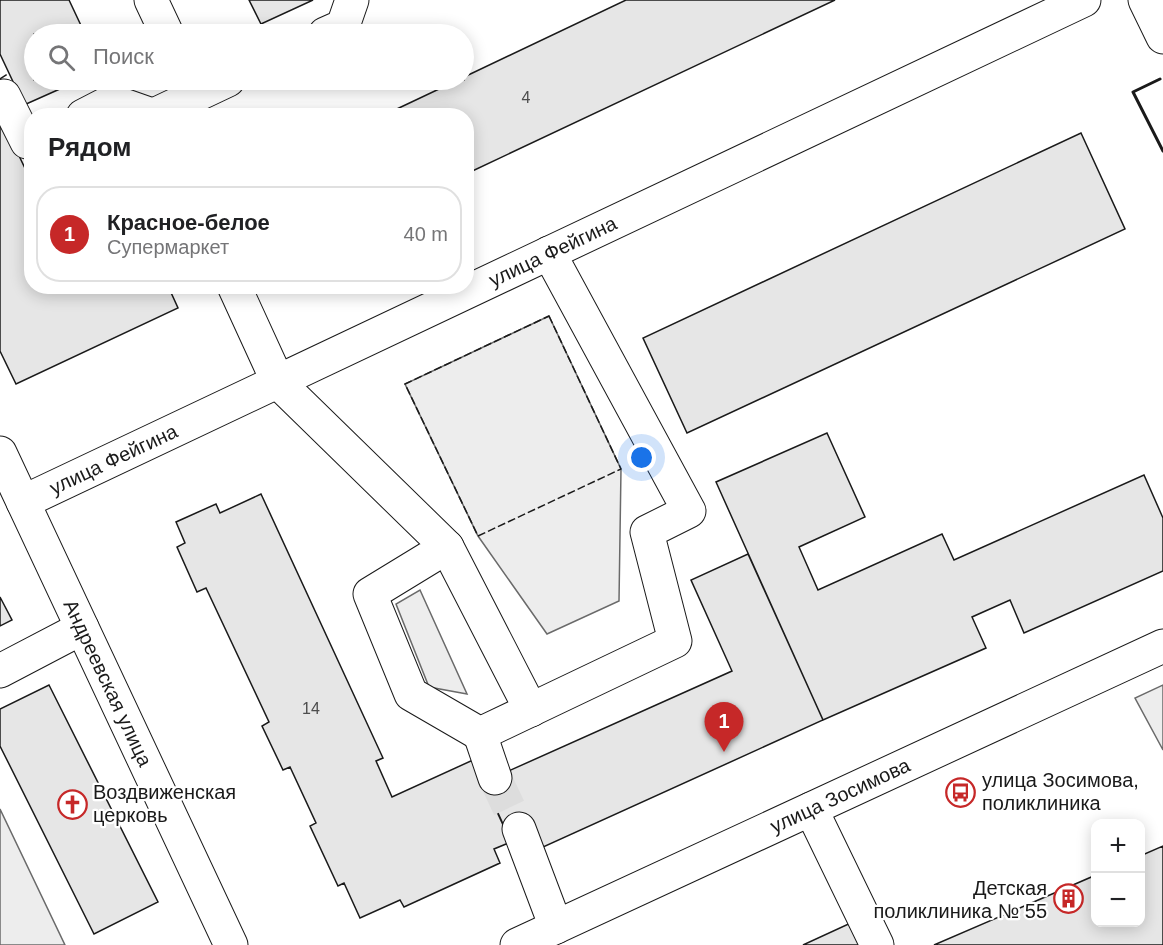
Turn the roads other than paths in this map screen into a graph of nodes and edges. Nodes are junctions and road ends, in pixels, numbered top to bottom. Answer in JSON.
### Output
{"nodes":[{"id":1,"x":151,"y":0,"type":"edge"},
{"id":2,"x":352,"y":0,"type":"edge"},
{"id":3,"x":1084,"y":0,"type":"edge"},
{"id":4,"x":1145,"y":0,"type":"edge"},
{"id":5,"x":162,"y":24,"type":"edge"},
{"id":6,"x":344,"y":24,"type":"edge"},
{"id":7,"x":1163,"y":37,"type":"edge"},
{"id":8,"x":188,"y":90,"type":"edge"},
{"id":9,"x":0,"y":98,"type":"edge"},
{"id":10,"x":98,"y":108,"type":"edge"},
{"id":11,"x":132,"y":108,"type":"edge"},
{"id":12,"x":162,"y":108,"type":"edge"},
{"id":13,"x":24,"y":136,"type":"edge"},
{"id":14,"x":549,"y":253,"type":"junction"},
{"id":15,"x":474,"y":289,"type":"edge"},
{"id":16,"x":238,"y":294,"type":"edge"},
{"id":17,"x":463,"y":294,"type":"edge"},
{"id":18,"x":278,"y":382,"type":"junction"},
{"id":19,"x":0,"y":453,"type":"edge"},
{"id":20,"x":23,"y":502,"type":"junction"},
{"id":21,"x":447,"y":547,"type":"junction"},
{"id":22,"x":82,"y":628,"type":"junction"},
{"id":23,"x":1163,"y":646,"type":"edge"},
{"id":24,"x":0,"y":671,"type":"edge"},
{"id":25,"x":531,"y":710,"type":"junction"},
{"id":26,"x":480,"y":734,"type":"junction"},
{"id":27,"x":495,"y":778,"type":"tunnel mouth"},
{"id":28,"x":811,"y":809,"type":"junction"},
{"id":29,"x":519,"y":829,"type":"tunnel mouth"},
{"id":30,"x":556,"y":927,"type":"junction"},
{"id":31,"x":231,"y":945,"type":"edge"},
{"id":32,"x":517,"y":945,"type":"edge"},
{"id":33,"x":877,"y":945,"type":"edge"}],
"edges":[{"from":1,"to":5,"type":"street"},
{"from":2,"to":6,"type":"street"},
{"from":3,"to":14,"type":"street","name":"улица Фейгина"},
{"from":4,"to":7,"type":"street"},
{"from":8,"to":12,"type":"street"},
{"from":9,"to":13,"type":"street"},
{"from":10,"to":11,"type":"street"},
{"from":14,"to":15,"type":"street","name":"улица Фейгина"},
{"from":14,"to":25,"type":"street"},
{"from":16,"to":18,"type":"street"},
{"from":17,"to":18,"type":"street","name":"улица Фейгина"},
{"from":18,"to":20,"type":"street","name":"улица Фейгина"},
{"from":18,"to":21,"type":"street"},
{"from":19,"to":20,"type":"street","name":"Андреевская улица"},
{"from":20,"to":22,"type":"street","name":"Андреевская улица"},
{"from":21,"to":25,"type":"street"},
{"from":21,"to":26,"type":"street"},
{"from":22,"to":24,"type":"street"},
{"from":22,"to":31,"type":"street","name":"Андреевская улица"},
{"from":23,"to":28,"type":"street","name":"улица Зосимова"},
{"from":25,"to":26,"type":"street"},
{"from":26,"to":27,"type":"street"},
{"from":28,"to":30,"type":"street","name":"улица Зосимова"},
{"from":28,"to":33,"type":"street"},
{"from":29,"to":30,"type":"street"},
{"from":30,"to":32,"type":"street","name":"улица Зосимова"}]}
